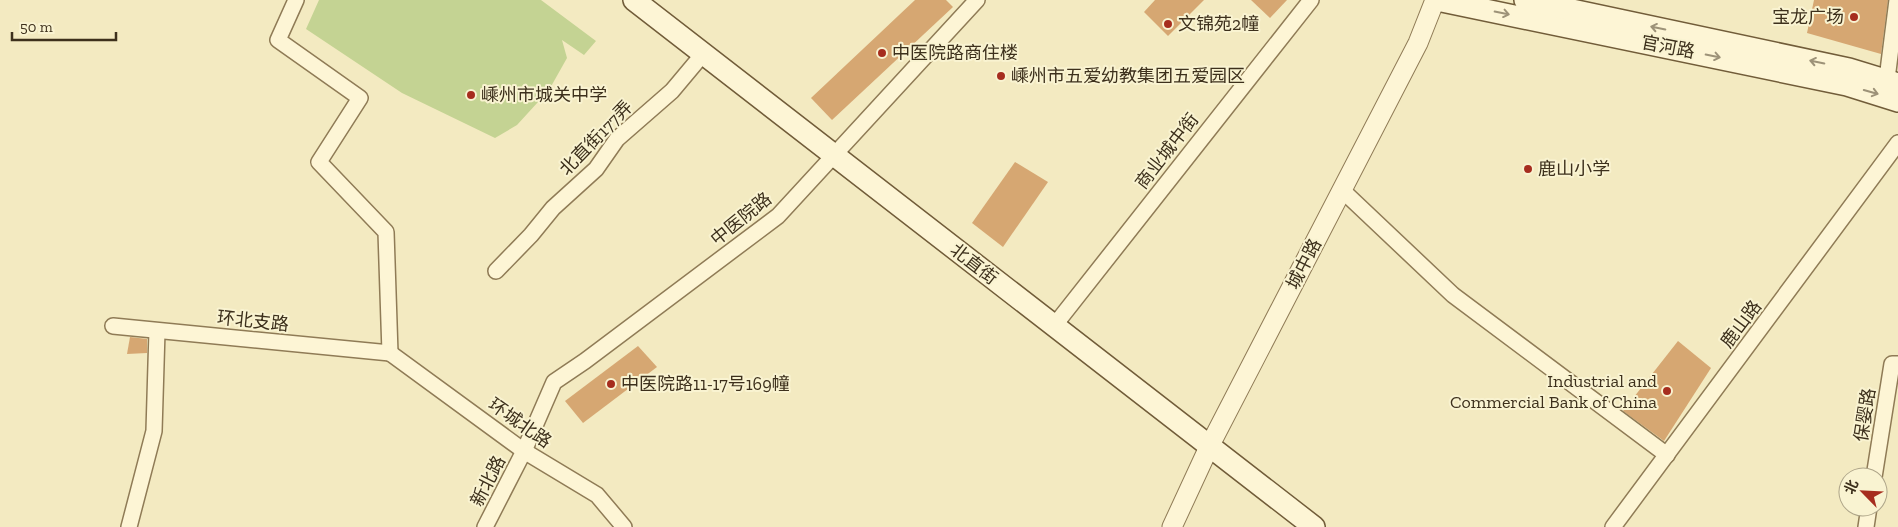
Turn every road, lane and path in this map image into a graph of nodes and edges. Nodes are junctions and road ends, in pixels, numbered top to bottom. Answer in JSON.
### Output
{"nodes":[{"id":1,"x":296,"y":0,"type":"edge"},
{"id":2,"x":977,"y":0,"type":"edge"},
{"id":3,"x":1311,"y":0,"type":"edge"},
{"id":4,"x":1436,"y":0,"type":"edge"},
{"id":5,"x":1525,"y":0,"type":"edge"},
{"id":6,"x":1897,"y":0,"type":"edge"},
{"id":7,"x":646,"y":3,"type":"edge"},
{"id":8,"x":703,"y":54,"type":"junction"},
{"id":9,"x":1892,"y":82,"type":"edge"},
{"id":10,"x":1898,"y":101,"type":"edge"},
{"id":11,"x":1898,"y":143,"type":"edge"},
{"id":12,"x":834,"y":156,"type":"junction"},
{"id":13,"x":1342,"y":190,"type":"junction"},
{"id":14,"x":496,"y":271,"type":"dead end"},
{"id":15,"x":113,"y":326,"type":"dead end"},
{"id":16,"x":1054,"y":326,"type":"junction"},
{"id":17,"x":157,"y":331,"type":"junction"},
{"id":18,"x":390,"y":353,"type":"junction"},
{"id":19,"x":1898,"y":364,"type":"edge"},
{"id":20,"x":1209,"y":446,"type":"junction"},
{"id":21,"x":524,"y":451,"type":"junction"},
{"id":22,"x":1667,"y":455,"type":"junction"},
{"id":23,"x":1876,"y":467,"type":"edge"},
{"id":24,"x":129,"y":527,"type":"edge"},
{"id":25,"x":485,"y":527,"type":"edge"},
{"id":26,"x":624,"y":527,"type":"edge"},
{"id":27,"x":1172,"y":527,"type":"edge"},
{"id":28,"x":1314,"y":527,"type":"edge"},
{"id":29,"x":1613,"y":527,"type":"edge"}],
"edges":[{"from":1,"to":18,"type":"street"},
{"from":2,"to":12,"type":"street","name":"中医院路"},
{"from":3,"to":16,"type":"street","name":"商业城中街"},
{"from":4,"to":10,"type":"main road","name":"官河路","one_way":true},
{"from":4,"to":13,"type":"street","name":"城中路"},
{"from":9,"to":5,"type":"main road","name":"官河路","one_way":true},
{"from":6,"to":9,"type":"street"},
{"from":7,"to":8,"type":"main road","name":"北直街"},
{"from":8,"to":12,"type":"main road","name":"北直街"},
{"from":8,"to":14,"type":"street","name":"北直街177弄"},
{"from":11,"to":22,"type":"street","name":"鹿山路"},
{"from":12,"to":16,"type":"main road","name":"北直街"},
{"from":12,"to":21,"type":"street","name":"中医院路"},
{"from":13,"to":20,"type":"street","name":"城中路"},
{"from":13,"to":22,"type":"street"},
{"from":15,"to":17,"type":"street","name":"环北支路"},
{"from":16,"to":20,"type":"main road","name":"北直街"},
{"from":17,"to":18,"type":"street","name":"环北支路"},
{"from":17,"to":24,"type":"street"},
{"from":18,"to":21,"type":"street","name":"环城北路"},
{"from":19,"to":23,"type":"street","name":"保婴路"},
{"from":20,"to":27,"type":"street","name":"城中路"},
{"from":20,"to":28,"type":"main road","name":"北直街"},
{"from":21,"to":25,"type":"street","name":"新北路"},
{"from":21,"to":26,"type":"street","name":"环城北路"},
{"from":22,"to":29,"type":"street","name":"鹿山路"}]}
